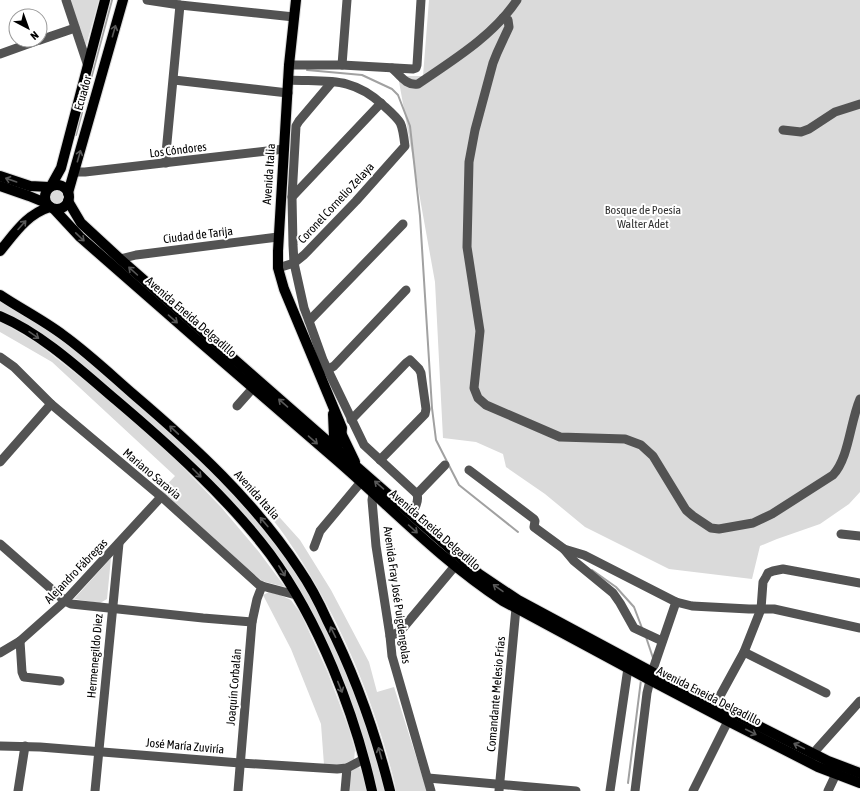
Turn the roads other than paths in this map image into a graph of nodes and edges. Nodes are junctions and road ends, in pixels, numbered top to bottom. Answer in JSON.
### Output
{"nodes":[{"id":1,"x":66,"y":0,"type":"edge"},
{"id":2,"x":105,"y":0,"type":"edge"},
{"id":3,"x":123,"y":0,"type":"edge"},
{"id":4,"x":147,"y":0,"type":"edge"},
{"id":5,"x":296,"y":0,"type":"edge"},
{"id":6,"x":347,"y":0,"type":"edge"},
{"id":7,"x":421,"y":0,"type":"edge"},
{"id":8,"x":518,"y":0,"type":"edge"},
{"id":9,"x":180,"y":5,"type":"junction"},
{"id":10,"x":294,"y":17,"type":"junction"},
{"id":11,"x":503,"y":18,"type":"junction"},
{"id":12,"x":75,"y":28,"type":"junction"},
{"id":13,"x":48,"y":37,"type":"edge"},
{"id":14,"x":0,"y":44,"type":"edge"},
{"id":15,"x":17,"y":48,"type":"edge"},
{"id":16,"x":2,"y":53,"type":"edge"},
{"id":17,"x":289,"y":65,"type":"junction"},
{"id":18,"x":342,"y":65,"type":"junction"},
{"id":19,"x":88,"y":66,"type":"junction"},
{"id":20,"x":392,"y":68,"type":"junction"},
{"id":21,"x":174,"y":80,"type":"junction"},
{"id":22,"x":288,"y":80,"type":"junction"},
{"id":23,"x":332,"y":82,"type":"junction"},
{"id":24,"x":288,"y":94,"type":"junction"},
{"id":25,"x":381,"y":103,"type":"junction"},
{"id":26,"x":860,"y":104,"type":"edge"},
{"id":27,"x":783,"y":130,"type":"dead end"},
{"id":28,"x":284,"y":149,"type":"junction"},
{"id":29,"x":166,"y":163,"type":"junction"},
{"id":30,"x":74,"y":172,"type":"junction"},
{"id":31,"x":0,"y":176,"type":"edge"},
{"id":32,"x":0,"y":186,"type":"edge"},
{"id":33,"x":50,"y":186,"type":"junction"},
{"id":34,"x":68,"y":197,"type":"junction"},
{"id":35,"x":292,"y":198,"type":"junction"},
{"id":36,"x":50,"y":206,"type":"junction"},
{"id":37,"x":403,"y":224,"type":"dead end"},
{"id":38,"x":278,"y":237,"type":"junction"},
{"id":39,"x":0,"y":251,"type":"edge"},
{"id":40,"x":120,"y":259,"type":"junction"},
{"id":41,"x":294,"y":263,"type":"junction"},
{"id":42,"x":278,"y":268,"type":"junction"},
{"id":43,"x":406,"y":290,"type":"dead end"},
{"id":44,"x":0,"y":295,"type":"edge"},
{"id":45,"x":0,"y":316,"type":"edge"},
{"id":46,"x":309,"y":322,"type":"junction"},
{"id":47,"x":0,"y":357,"type":"edge"},
{"id":48,"x":327,"y":370,"type":"junction"},
{"id":49,"x":253,"y":388,"type":"junction"},
{"id":50,"x":860,"y":399,"type":"edge"},
{"id":51,"x":51,"y":404,"type":"junction"},
{"id":52,"x":237,"y":406,"type":"dead end"},
{"id":53,"x":333,"y":415,"type":"junction"},
{"id":54,"x":351,"y":420,"type":"junction"},
{"id":55,"x":313,"y":428,"type":"junction"},
{"id":56,"x":342,"y":435,"type":"junction"},
{"id":57,"x":332,"y":451,"type":"junction"},
{"id":58,"x":380,"y":460,"type":"junction"},
{"id":59,"x":0,"y":462,"type":"edge"},
{"id":60,"x":444,"y":465,"type":"dead end"},
{"id":61,"x":358,"y":467,"type":"junction"},
{"id":62,"x":469,"y":470,"type":"dead end"},
{"id":63,"x":364,"y":478,"type":"junction"},
{"id":64,"x":373,"y":494,"type":"junction"},
{"id":65,"x":417,"y":494,"type":"junction"},
{"id":66,"x":161,"y":497,"type":"junction"},
{"id":67,"x":411,"y":514,"type":"junction"},
{"id":68,"x":841,"y":534,"type":"dead end"},
{"id":69,"x":860,"y":536,"type":"edge"},
{"id":70,"x":119,"y":543,"type":"junction"},
{"id":71,"x":0,"y":544,"type":"edge"},
{"id":72,"x":314,"y":547,"type":"dead end"},
{"id":73,"x":564,"y":549,"type":"junction"},
{"id":74,"x":455,"y":566,"type":"junction"},
{"id":75,"x":860,"y":583,"type":"edge"},
{"id":76,"x":262,"y":586,"type":"junction"},
{"id":77,"x":296,"y":594,"type":"junction"},
{"id":78,"x":65,"y":601,"type":"junction"},
{"id":79,"x":676,"y":602,"type":"junction"},
{"id":80,"x":517,"y":604,"type":"junction"},
{"id":81,"x":112,"y":609,"type":"junction"},
{"id":82,"x":760,"y":609,"type":"junction"},
{"id":83,"x":252,"y":622,"type":"junction"},
{"id":84,"x":860,"y":628,"type":"edge"},
{"id":85,"x":390,"y":636,"type":"junction"},
{"id":86,"x":20,"y":641,"type":"junction"},
{"id":87,"x":662,"y":641,"type":"junction"},
{"id":88,"x":2,"y":649,"type":"edge"},
{"id":89,"x":744,"y":652,"type":"junction"},
{"id":90,"x":630,"y":665,"type":"junction"},
{"id":91,"x":651,"y":676,"type":"junction"},
{"id":92,"x":60,"y":681,"type":"dead end"},
{"id":93,"x":826,"y":693,"type":"dead end"},
{"id":94,"x":860,"y":701,"type":"edge"},
{"id":95,"x":715,"y":705,"type":"junction"},
{"id":96,"x":730,"y":717,"type":"junction"},
{"id":97,"x":0,"y":746,"type":"edge"},
{"id":98,"x":25,"y":746,"type":"junction"},
{"id":99,"x":99,"y":751,"type":"junction"},
{"id":100,"x":811,"y":758,"type":"junction"},
{"id":101,"x":364,"y":759,"type":"junction"},
{"id":102,"x":240,"y":763,"type":"junction"},
{"id":103,"x":347,"y":768,"type":"junction"},
{"id":104,"x":860,"y":773,"type":"edge"},
{"id":105,"x":836,"y":774,"type":"junction"},
{"id":106,"x":428,"y":778,"type":"junction"},
{"id":107,"x":860,"y":783,"type":"edge"},
{"id":108,"x":500,"y":788,"type":"edge"},
{"id":109,"x":18,"y":791,"type":"edge"},
{"id":110,"x":95,"y":791,"type":"edge"},
{"id":111,"x":238,"y":791,"type":"edge"},
{"id":112,"x":345,"y":791,"type":"edge"},
{"id":113,"x":372,"y":791,"type":"edge"},
{"id":114,"x":390,"y":791,"type":"edge"},
{"id":115,"x":431,"y":791,"type":"edge"},
{"id":116,"x":576,"y":791,"type":"edge"},
{"id":117,"x":610,"y":791,"type":"edge"},
{"id":118,"x":635,"y":791,"type":"edge"},
{"id":119,"x":693,"y":791,"type":"edge"},
{"id":120,"x":828,"y":791,"type":"edge"}],
"edges":[{"from":1,"to":12,"type":"street"},
{"from":2,"to":19,"type":"main road","name":"Ecuador"},
{"from":30,"to":3,"type":"main road","name":"Ecuador","one_way":true},
{"from":4,"to":9,"type":"street"},
{"from":5,"to":10,"type":"main road","name":"Avenida Italia"},
{"from":6,"to":18,"type":"street"},
{"from":7,"to":20,"type":"street"},
{"from":8,"to":11,"type":"street"},
{"from":9,"to":10,"type":"street"},
{"from":9,"to":21,"type":"street"},
{"from":10,"to":17,"type":"main road","name":"Avenida Italia"},
{"from":11,"to":20,"type":"street"},
{"from":11,"to":50,"type":"street"},
{"from":12,"to":13,"type":"street"},
{"from":12,"to":19,"type":"street"},
{"from":14,"to":16,"type":"street"},
{"from":15,"to":16,"type":"street"},
{"from":17,"to":18,"type":"street"},
{"from":17,"to":22,"type":"main road","name":"Avenida Italia"},
{"from":18,"to":20,"type":"street"},
{"from":19,"to":33,"type":"main road","name":"Ecuador"},
{"from":21,"to":24,"type":"street"},
{"from":21,"to":29,"type":"street"},
{"from":22,"to":23,"type":"street"},
{"from":22,"to":24,"type":"main road","name":"Avenida Italia"},
{"from":23,"to":25,"type":"street"},
{"from":23,"to":35,"type":"street"},
{"from":24,"to":28,"type":"main road","name":"Avenida Italia"},
{"from":25,"to":35,"type":"street"},
{"from":25,"to":41,"type":"street","name":"Coronel Cornelio Zelaya"},
{"from":26,"to":27,"type":"street"},
{"from":28,"to":29,"type":"street","name":"Los Cóndores"},
{"from":28,"to":38,"type":"main road","name":"Avenida Italia"},
{"from":29,"to":30,"type":"street","name":"Los Cóndores"},
{"from":30,"to":34,"type":"main road","name":"Ecuador"},
{"from":33,"to":31,"type":"main road","one_way":true},
{"from":32,"to":36,"type":"main road","name":"Avenida Eneida Delgadillo"},
{"from":33,"to":34,"type":"main road"},
{"from":33,"to":36,"type":"main road"},
{"from":34,"to":36,"type":"main road"},
{"from":34,"to":40,"type":"main road","name":"Avenida Eneida Delgadillo"},
{"from":35,"to":41,"type":"street"},
{"from":39,"to":36,"type":"main road","one_way":true},
{"from":36,"to":49,"type":"main road","name":"Avenida Eneida Delgadillo","one_way":true},
{"from":37,"to":46,"type":"street"},
{"from":38,"to":40,"type":"street","name":"Ciudad de Tarija"},
{"from":38,"to":42,"type":"main road","name":"Avenida Italia"},
{"from":55,"to":40,"type":"main road","name":"Avenida Eneida Delgadillo","one_way":true},
{"from":41,"to":42,"type":"street","name":"Coronel Cornelio Zelaya"},
{"from":41,"to":46,"type":"street"},
{"from":42,"to":53,"type":"main road","name":"Avenida Italia"},
{"from":43,"to":48,"type":"street"},
{"from":114,"to":44,"type":"main road","name":"Avenida Italia","one_way":true},
{"from":45,"to":77,"type":"main road","one_way":true},
{"from":46,"to":48,"type":"street"},
{"from":47,"to":51,"type":"street","name":"Mariano Saravia"},
{"from":48,"to":54,"type":"street"},
{"from":49,"to":52,"type":"street"},
{"from":49,"to":57,"type":"main road","name":"Avenida Eneida Delgadillo","one_way":true},
{"from":51,"to":59,"type":"street"},
{"from":51,"to":66,"type":"street","name":"Mariano Saravia"},
{"from":53,"to":55,"type":"main road"},
{"from":53,"to":56,"type":"main road","name":"Avenida Italia"},
{"from":53,"to":57,"type":"main road","name":"Avenida Italia"},
{"from":54,"to":58,"type":"street"},
{"from":54,"to":58,"type":"street"},
{"from":55,"to":57,"type":"main road","name":"Avenida Eneida Delgadillo"},
{"from":56,"to":57,"type":"main road"},
{"from":56,"to":61,"type":"main road","name":"Avenida Italia"},
{"from":57,"to":61,"type":"main road","name":"Avenida Eneida Delgadillo"},
{"from":57,"to":63,"type":"main road","name":"Avenida Eneida Delgadillo"},
{"from":58,"to":65,"type":"street"},
{"from":60,"to":65,"type":"street"},
{"from":61,"to":63,"type":"main road","name":"Avenida Eneida Delgadillo"},
{"from":62,"to":73,"type":"street"},
{"from":63,"to":64,"type":"main road","name":"Avenida Eneida Delgadillo"},
{"from":67,"to":63,"type":"main road","name":"Avenida Eneida Delgadillo","one_way":true},
{"from":63,"to":72,"type":"street"},
{"from":64,"to":74,"type":"main road","name":"Avenida Eneida Delgadillo","one_way":true},
{"from":64,"to":85,"type":"street","name":"Avenida Fray José Puigdengolas"},
{"from":65,"to":67,"type":"street"},
{"from":66,"to":70,"type":"street","name":"Alejandro Fábregas"},
{"from":66,"to":76,"type":"street","name":"Mariano Saravia"},
{"from":80,"to":67,"type":"main road","name":"Avenida Eneida Delgadillo","one_way":true},
{"from":68,"to":69,"type":"street"},
{"from":70,"to":78,"type":"street","name":"Alejandro Fábregas"},
{"from":70,"to":81,"type":"street"},
{"from":71,"to":78,"type":"street","name":"Hermenegildo Diez"},
{"from":73,"to":79,"type":"street"},
{"from":73,"to":87,"type":"street"},
{"from":74,"to":80,"type":"main road","name":"Avenida Eneida Delgadillo"},
{"from":74,"to":85,"type":"street"},
{"from":75,"to":82,"type":"street"},
{"from":76,"to":77,"type":"street","name":"Mariano Saravia"},
{"from":76,"to":83,"type":"street","name":"Joaquín Corbalán"},
{"from":77,"to":101,"type":"main road","one_way":true},
{"from":78,"to":81,"type":"street","name":"Hermenegildo Diez"},
{"from":78,"to":86,"type":"street","name":"Alejandro Fábregas"},
{"from":79,"to":82,"type":"street"},
{"from":79,"to":87,"type":"street"},
{"from":80,"to":90,"type":"main road","name":"Avenida Eneida Delgadillo"},
{"from":80,"to":108,"type":"street","name":"Comandante Melesio Frías"},
{"from":81,"to":83,"type":"street"},
{"from":81,"to":99,"type":"street","name":"Hermenegildo Diez"},
{"from":82,"to":84,"type":"street"},
{"from":82,"to":89,"type":"street"},
{"from":83,"to":102,"type":"street","name":"Joaquín Corbalán"},
{"from":85,"to":106,"type":"street","name":"Avenida Fray José Puigdengolas"},
{"from":86,"to":88,"type":"street","name":"Alejandro Fábregas"},
{"from":86,"to":92,"type":"street"},
{"from":87,"to":91,"type":"street"},
{"from":89,"to":93,"type":"street"},
{"from":89,"to":95,"type":"street"},
{"from":90,"to":91,"type":"main road","name":"Avenida Eneida Delgadillo"},
{"from":90,"to":117,"type":"street"},
{"from":91,"to":95,"type":"main road","name":"Avenida Eneida Delgadillo"},
{"from":91,"to":96,"type":"main road","name":"Avenida Eneida Delgadillo"},
{"from":91,"to":118,"type":"street"},
{"from":94,"to":100,"type":"street"},
{"from":95,"to":96,"type":"main road","name":"Avenida Eneida Delgadillo"},
{"from":96,"to":100,"type":"main road","name":"Avenida Eneida Delgadillo"},
{"from":96,"to":119,"type":"street"},
{"from":97,"to":98,"type":"street","name":"José María Zuviría"},
{"from":98,"to":99,"type":"street","name":"José María Zuviría"},
{"from":98,"to":109,"type":"street"},
{"from":99,"to":102,"type":"street","name":"José María Zuviría"},
{"from":99,"to":110,"type":"street","name":"Hermenegildo Diez"},
{"from":100,"to":104,"type":"main road","name":"Avenida Eneida Delgadillo"},
{"from":100,"to":105,"type":"main road","name":"Avenida Eneida Delgadillo"},
{"from":101,"to":103,"type":"street","name":"José María Zuviría"},
{"from":101,"to":113,"type":"main road"},
{"from":102,"to":103,"type":"street","name":"José María Zuviría"},
{"from":102,"to":111,"type":"street","name":"Joaquín Corbalán"},
{"from":103,"to":112,"type":"street"},
{"from":105,"to":107,"type":"main road","name":"Avenida Eneida Delgadillo"},
{"from":105,"to":120,"type":"street"},
{"from":106,"to":108,"type":"street"},
{"from":106,"to":115,"type":"street","name":"Avenida Fray José Puigdengolas"},
{"from":108,"to":116,"type":"street"}]}
